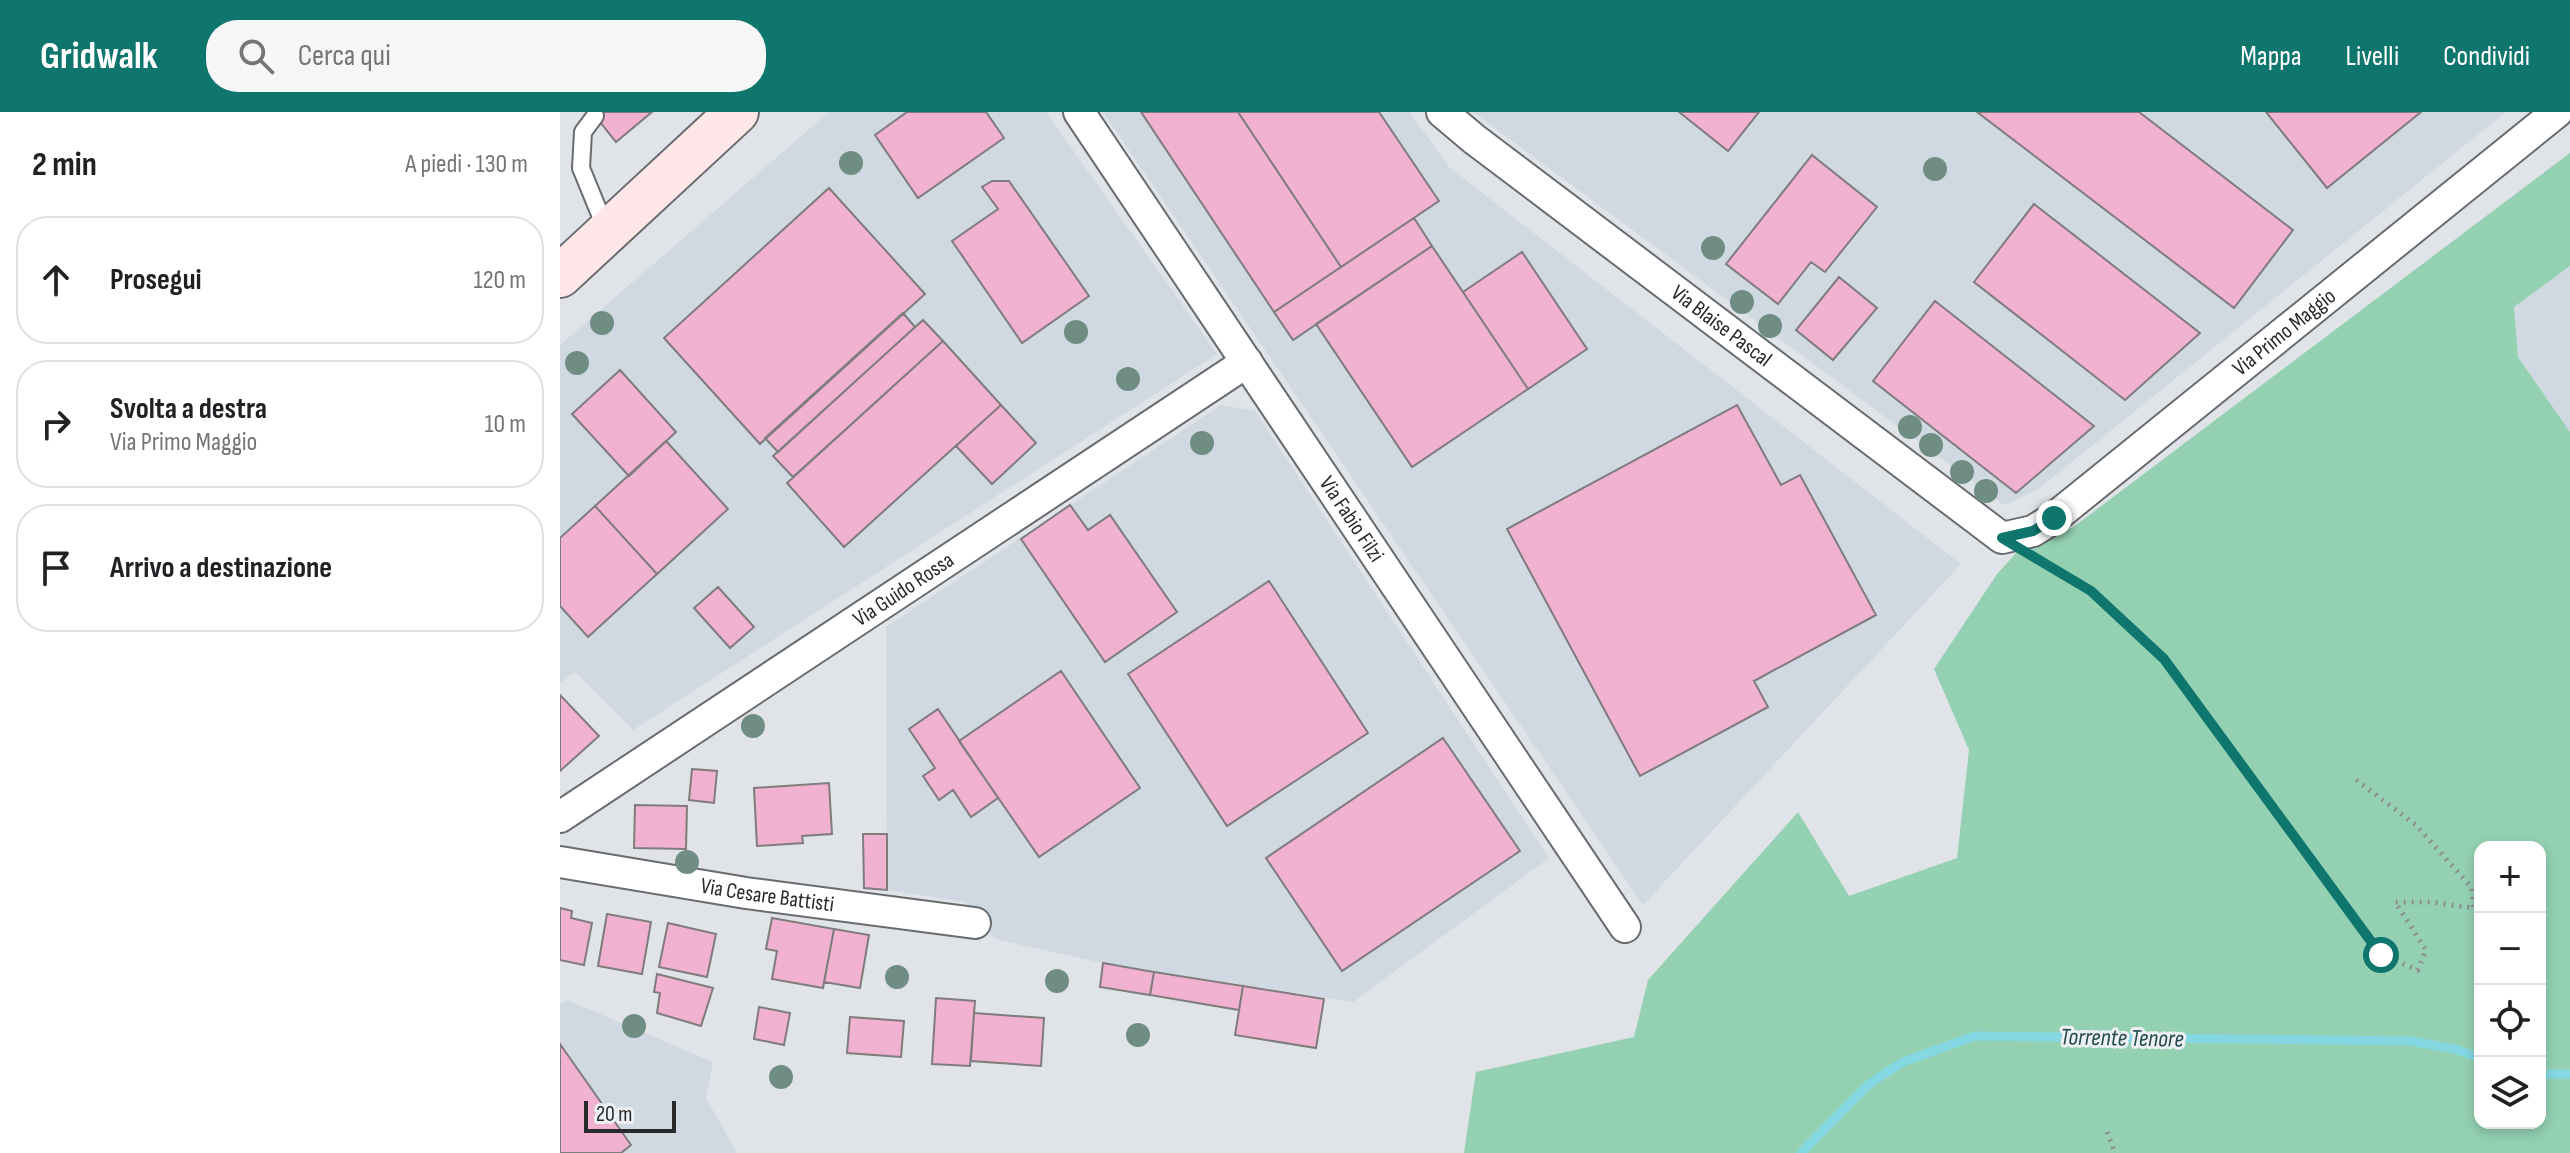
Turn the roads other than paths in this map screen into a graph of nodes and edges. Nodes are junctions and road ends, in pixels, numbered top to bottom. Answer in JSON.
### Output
{"nodes":[{"id":1,"x":737,"y":112,"type":"edge"},
{"id":2,"x":1079,"y":112,"type":"edge"},
{"id":3,"x":1442,"y":112,"type":"edge"},
{"id":4,"x":2557,"y":112,"type":"edge"},
{"id":5,"x":595,"y":116,"type":"dead end"},
{"id":6,"x":607,"y":232,"type":"junction"},
{"id":7,"x":560,"y":276,"type":"edge"},
{"id":8,"x":1247,"y":362,"type":"junction"},
{"id":9,"x":2002,"y":538,"type":"joint"},
{"id":10,"x":560,"y":817,"type":"edge"},
{"id":11,"x":560,"y":862,"type":"edge"},
{"id":12,"x":975,"y":923,"type":"dead end"},
{"id":13,"x":1625,"y":927,"type":"dead end"}],
"edges":[{"from":1,"to":6,"type":"main road"},
{"from":2,"to":8,"type":"street","name":"Via Fabio Filzi"},
{"from":3,"to":9,"type":"street","name":"Via Blaise Pascal"},
{"from":4,"to":9,"type":"street","name":"Via Primo Maggio"},
{"from":5,"to":6,"type":"lane"},
{"from":6,"to":7,"type":"main road"},
{"from":8,"to":10,"type":"street","name":"Via Guido Rossa"},
{"from":8,"to":13,"type":"street","name":"Via Fabio Filzi"},
{"from":11,"to":12,"type":"street","name":"Via Cesare Battisti"}]}
